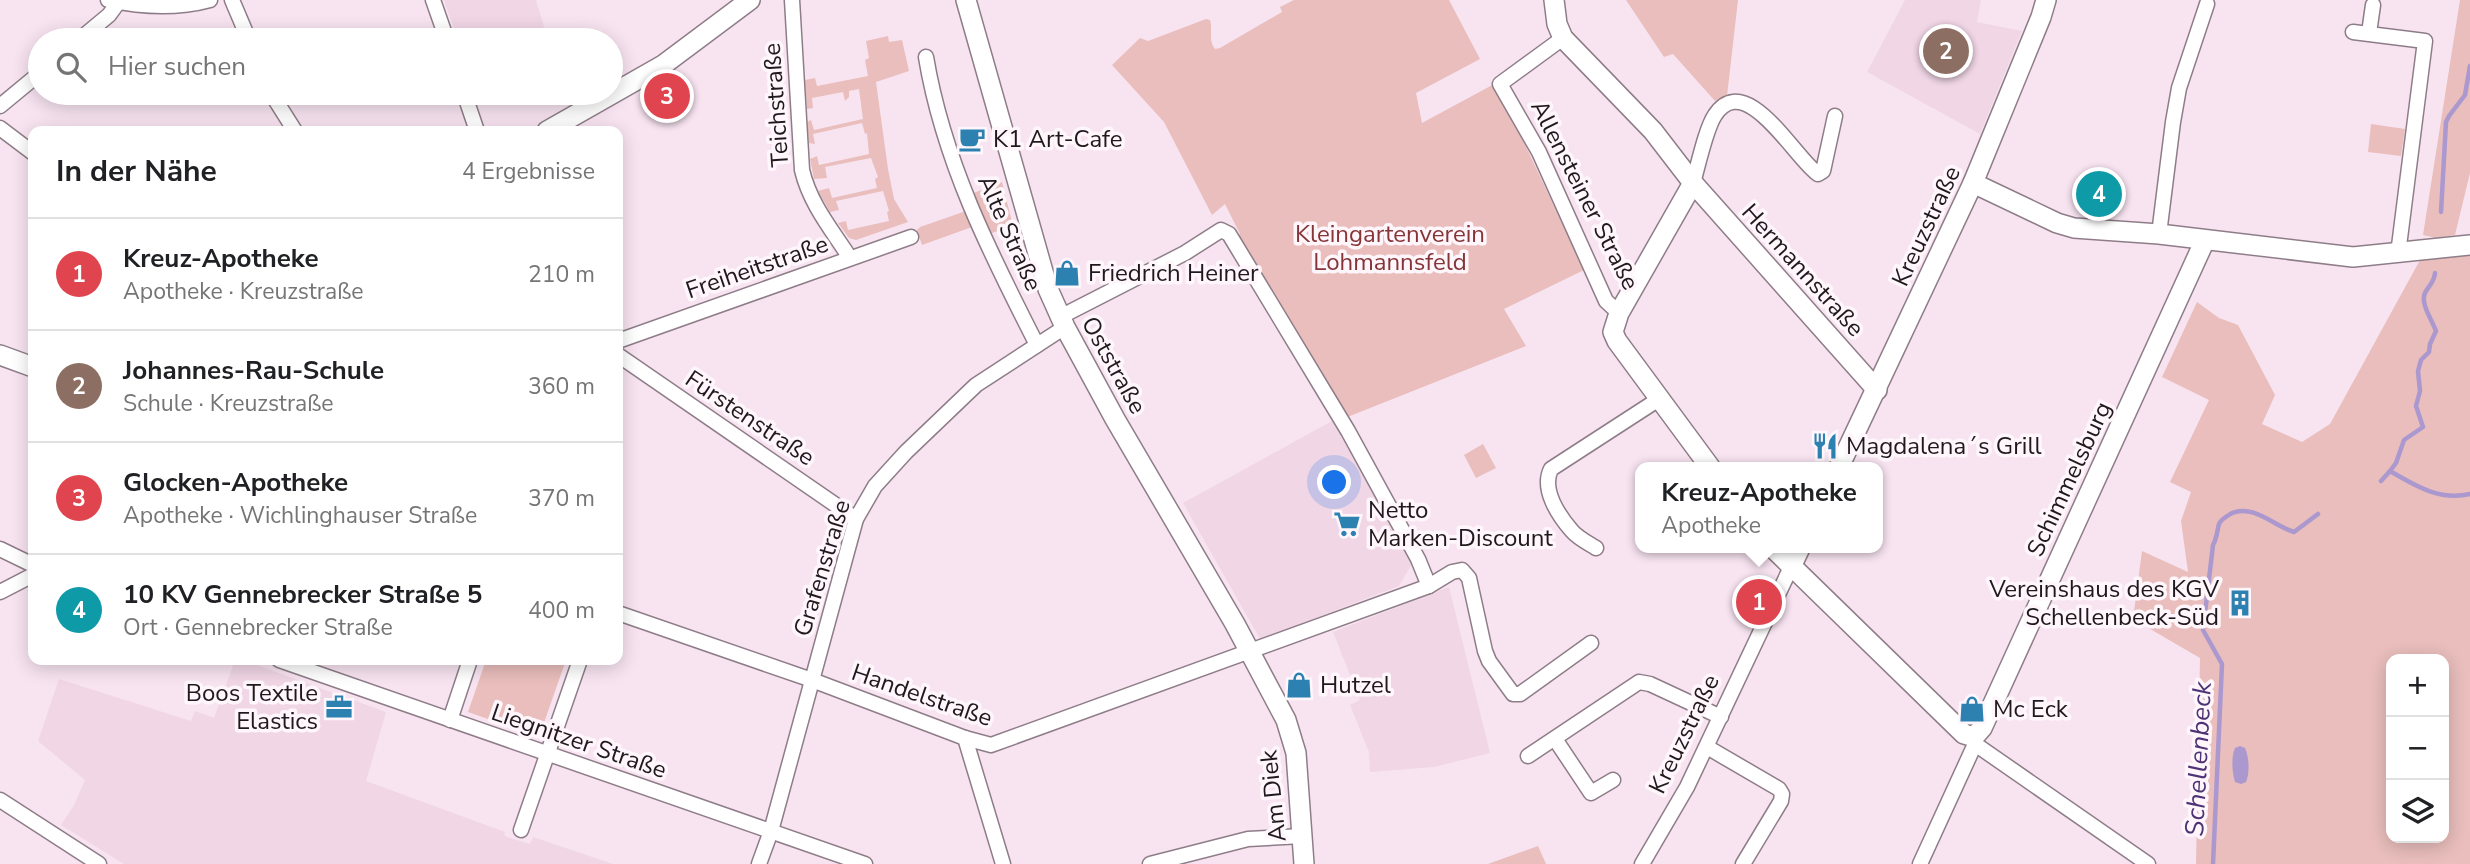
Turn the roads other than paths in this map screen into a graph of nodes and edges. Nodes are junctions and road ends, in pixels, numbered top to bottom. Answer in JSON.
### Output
{"nodes":[{"id":1,"x":210,"y":0,"type":"edge"},
{"id":2,"x":232,"y":0,"type":"edge"},
{"id":3,"x":433,"y":0,"type":"edge"},
{"id":4,"x":750,"y":0,"type":"edge"},
{"id":5,"x":792,"y":0,"type":"edge"},
{"id":6,"x":966,"y":0,"type":"edge"},
{"id":7,"x":978,"y":0,"type":"edge"},
{"id":8,"x":1554,"y":0,"type":"edge"},
{"id":9,"x":2046,"y":0,"type":"edge"},
{"id":10,"x":115,"y":1,"type":"edge"},
{"id":11,"x":2207,"y":4,"type":"dead end"},
{"id":12,"x":2373,"y":5,"type":"dead end"},
{"id":13,"x":974,"y":21,"type":"junction"},
{"id":14,"x":94,"y":28,"type":"edge"},
{"id":15,"x":244,"y":28,"type":"edge"},
{"id":16,"x":443,"y":28,"type":"edge"},
{"id":17,"x":2353,"y":32,"type":"dead end"},
{"id":18,"x":2369,"y":33,"type":"junction"},
{"id":19,"x":1563,"y":38,"type":"junction"},
{"id":20,"x":926,"y":57,"type":"dead end"},
{"id":21,"x":28,"y":83,"type":"edge"},
{"id":22,"x":623,"y":88,"type":"edge"},
{"id":23,"x":279,"y":105,"type":"edge"},
{"id":24,"x":468,"y":105,"type":"edge"},
{"id":25,"x":593,"y":105,"type":"edge"},
{"id":26,"x":0,"y":106,"type":"edge"},
{"id":27,"x":1835,"y":116,"type":"dead end"},
{"id":28,"x":292,"y":126,"type":"edge"},
{"id":29,"x":475,"y":126,"type":"edge"},
{"id":30,"x":557,"y":126,"type":"edge"},
{"id":31,"x":0,"y":128,"type":"edge"},
{"id":32,"x":28,"y":149,"type":"edge"},
{"id":33,"x":1693,"y":183,"type":"junction"},
{"id":34,"x":1973,"y":183,"type":"junction"},
{"id":35,"x":2159,"y":234,"type":"junction"},
{"id":36,"x":911,"y":237,"type":"dead end"},
{"id":37,"x":2205,"y":240,"type":"junction"},
{"id":38,"x":2470,"y":244,"type":"edge"},
{"id":39,"x":2398,"y":254,"type":"junction"},
{"id":40,"x":850,"y":258,"type":"junction"},
{"id":41,"x":1619,"y":313,"type":"junction"},
{"id":42,"x":1062,"y":322,"type":"junction"},
{"id":43,"x":623,"y":339,"type":"edge"},
{"id":44,"x":1037,"y":345,"type":"junction"},
{"id":45,"x":0,"y":355,"type":"edge"},
{"id":46,"x":623,"y":358,"type":"edge"},
{"id":47,"x":28,"y":365,"type":"edge"},
{"id":48,"x":1877,"y":390,"type":"junction"},
{"id":49,"x":1659,"y":399,"type":"junction"},
{"id":50,"x":1706,"y":462,"type":"edge"},
{"id":51,"x":1841,"y":462,"type":"edge"},
{"id":52,"x":856,"y":519,"type":"junction"},
{"id":53,"x":1596,"y":548,"type":"dead end"},
{"id":54,"x":0,"y":549,"type":"edge"},
{"id":55,"x":1778,"y":553,"type":"edge"},
{"id":56,"x":1798,"y":553,"type":"edge"},
{"id":57,"x":28,"y":563,"type":"edge"},
{"id":58,"x":1791,"y":567,"type":"junction"},
{"id":59,"x":28,"y":578,"type":"edge"},
{"id":60,"x":1429,"y":586,"type":"junction"},
{"id":61,"x":0,"y":592,"type":"edge"},
{"id":62,"x":623,"y":615,"type":"edge"},
{"id":63,"x":1591,"y":643,"type":"dead end"},
{"id":64,"x":1249,"y":650,"type":"junction"},
{"id":65,"x":293,"y":665,"type":"edge"},
{"id":66,"x":468,"y":665,"type":"edge"},
{"id":67,"x":578,"y":665,"type":"edge"},
{"id":68,"x":812,"y":680,"type":"junction"},
{"id":69,"x":1721,"y":717,"type":"junction"},
{"id":70,"x":450,"y":720,"type":"junction"},
{"id":71,"x":965,"y":738,"type":"junction"},
{"id":72,"x":1555,"y":739,"type":"junction"},
{"id":73,"x":1975,"y":741,"type":"junction"},
{"id":74,"x":1707,"y":747,"type":"junction"},
{"id":75,"x":547,"y":753,"type":"junction"},
{"id":76,"x":1528,"y":756,"type":"dead end"},
{"id":77,"x":1613,"y":780,"type":"dead end"},
{"id":78,"x":0,"y":800,"type":"edge"},
{"id":79,"x":521,"y":830,"type":"dead end"},
{"id":80,"x":771,"y":831,"type":"junction"},
{"id":81,"x":1302,"y":836,"type":"junction"},
{"id":82,"x":2140,"y":862,"type":"edge"},
{"id":83,"x":99,"y":864,"type":"edge"},
{"id":84,"x":759,"y":864,"type":"edge"},
{"id":85,"x":865,"y":864,"type":"edge"},
{"id":86,"x":1003,"y":864,"type":"edge"},
{"id":87,"x":1150,"y":864,"type":"edge"},
{"id":88,"x":1304,"y":864,"type":"edge"},
{"id":89,"x":1642,"y":864,"type":"edge"},
{"id":90,"x":1743,"y":864,"type":"edge"},
{"id":91,"x":1920,"y":864,"type":"edge"}],
"edges":[{"from":1,"to":10,"type":"street"},
{"from":2,"to":15,"type":"street"},
{"from":3,"to":16,"type":"street"},
{"from":4,"to":22,"type":"street"},
{"from":5,"to":40,"type":"street","name":"Teichstraße"},
{"from":6,"to":13,"type":"street","name":"Oststraße"},
{"from":7,"to":13,"type":"street"},
{"from":8,"to":19,"type":"street","name":"Hermannstraße"},
{"from":9,"to":34,"type":"street","name":"Kreuzstraße"},
{"from":10,"to":14,"type":"street"},
{"from":11,"to":35,"type":"street"},
{"from":12,"to":18,"type":"street"},
{"from":13,"to":42,"type":"street","name":"Oststraße"},
{"from":17,"to":18,"type":"street"},
{"from":18,"to":39,"type":"street"},
{"from":19,"to":33,"type":"street","name":"Hermannstraße"},
{"from":19,"to":41,"type":"street","name":"Allensteiner Straße"},
{"from":20,"to":44,"type":"street","name":"Alte Straße"},
{"from":21,"to":26,"type":"street"},
{"from":23,"to":28,"type":"street"},
{"from":24,"to":29,"type":"street"},
{"from":25,"to":30,"type":"street"},
{"from":27,"to":33,"type":"street"},
{"from":31,"to":32,"type":"street"},
{"from":33,"to":41,"type":"street"},
{"from":33,"to":48,"type":"street","name":"Hermannstraße"},
{"from":34,"to":35,"type":"street"},
{"from":34,"to":48,"type":"street","name":"Kreuzstraße"},
{"from":35,"to":37,"type":"street"},
{"from":36,"to":40,"type":"street","name":"Freiheitstraße"},
{"from":37,"to":39,"type":"street"},
{"from":37,"to":73,"type":"street","name":"Schimmelsburg"},
{"from":38,"to":39,"type":"street"},
{"from":40,"to":43,"type":"street","name":"Freiheitstraße"},
{"from":41,"to":49,"type":"street","name":"Allensteiner Straße"},
{"from":42,"to":44,"type":"street","name":"Grafenstraße"},
{"from":42,"to":60,"type":"street","name":"Grafenstraße"},
{"from":42,"to":64,"type":"street","name":"Oststraße"},
{"from":44,"to":52,"type":"street","name":"Grafenstraße"},
{"from":45,"to":47,"type":"street"},
{"from":46,"to":52,"type":"street","name":"Fürstenstraße"},
{"from":48,"to":51,"type":"street","name":"Kreuzstraße"},
{"from":49,"to":50,"type":"street","name":"Allensteiner Straße"},
{"from":49,"to":53,"type":"street"},
{"from":52,"to":68,"type":"street","name":"Grafenstraße"},
{"from":54,"to":57,"type":"street"},
{"from":55,"to":58,"type":"street"},
{"from":56,"to":58,"type":"street","name":"Kreuzstraße"},
{"from":58,"to":69,"type":"street","name":"Kreuzstraße"},
{"from":58,"to":73,"type":"street"},
{"from":59,"to":61,"type":"street"},
{"from":60,"to":63,"type":"street","name":"Handelstraße"},
{"from":60,"to":64,"type":"street","name":"Handelstraße"},
{"from":62,"to":68,"type":"street","name":"Handelstraße"},
{"from":64,"to":71,"type":"street","name":"Handelstraße"},
{"from":64,"to":81,"type":"street","name":"Am Diek"},
{"from":65,"to":70,"type":"street","name":"Liegnitzer Straße"},
{"from":66,"to":70,"type":"street"},
{"from":67,"to":75,"type":"street"},
{"from":68,"to":71,"type":"street","name":"Handelstraße"},
{"from":68,"to":80,"type":"street","name":"Grafenstraße"},
{"from":69,"to":72,"type":"street"},
{"from":69,"to":74,"type":"street","name":"Kreuzstraße"},
{"from":70,"to":75,"type":"street","name":"Liegnitzer Straße"},
{"from":71,"to":86,"type":"street"},
{"from":72,"to":76,"type":"street"},
{"from":72,"to":77,"type":"street"},
{"from":73,"to":82,"type":"street"},
{"from":73,"to":91,"type":"street"},
{"from":74,"to":89,"type":"street","name":"Kreuzstraße"},
{"from":74,"to":90,"type":"street"},
{"from":75,"to":79,"type":"street"},
{"from":75,"to":80,"type":"street","name":"Liegnitzer Straße"},
{"from":78,"to":83,"type":"street"},
{"from":80,"to":84,"type":"street","name":"Grafenstraße"},
{"from":80,"to":85,"type":"street","name":"Liegnitzer Straße"},
{"from":81,"to":87,"type":"street"},
{"from":81,"to":88,"type":"street","name":"Am Diek"}]}
